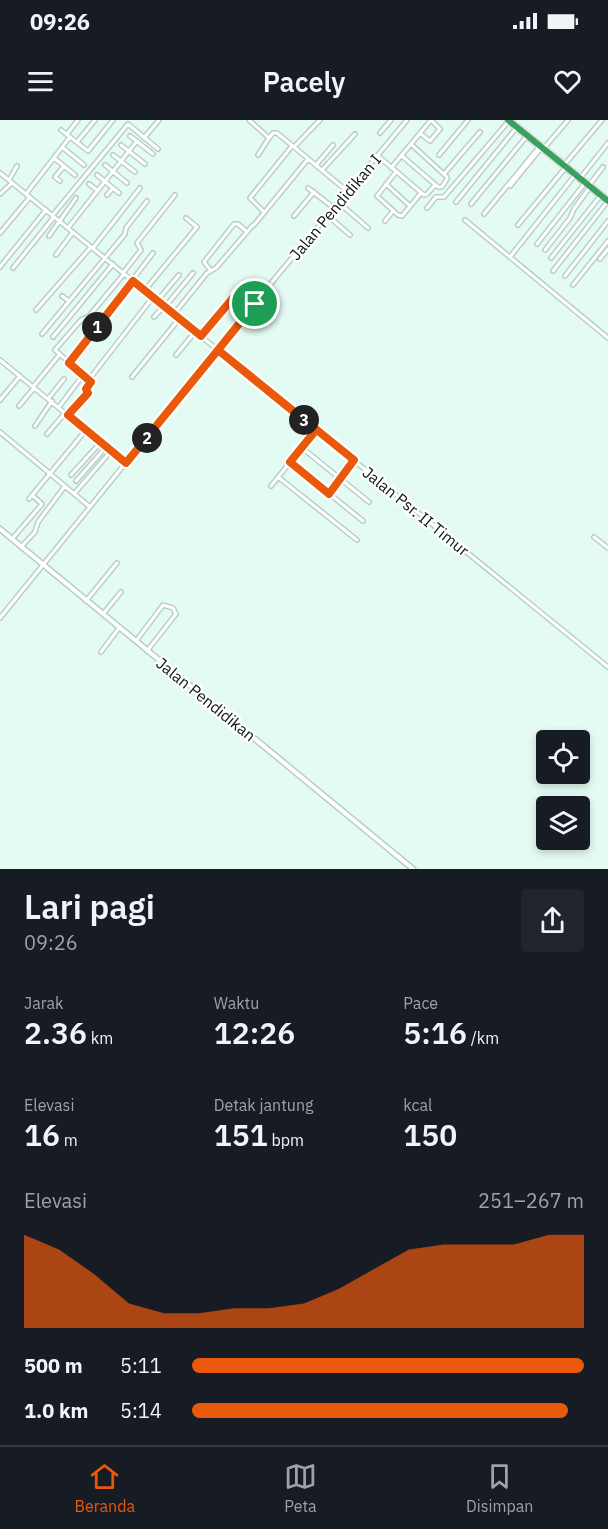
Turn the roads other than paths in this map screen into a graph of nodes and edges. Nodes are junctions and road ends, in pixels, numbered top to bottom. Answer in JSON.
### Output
{"nodes":[{"id":1,"x":78,"y":120,"type":"edge"},
{"id":2,"x":95,"y":120,"type":"edge"},
{"id":3,"x":113,"y":120,"type":"edge"},
{"id":4,"x":159,"y":120,"type":"edge"},
{"id":5,"x":320,"y":120,"type":"edge"},
{"id":6,"x":391,"y":120,"type":"edge"},
{"id":7,"x":407,"y":120,"type":"edge"},
{"id":8,"x":431,"y":120,"type":"edge"},
{"id":9,"x":468,"y":120,"type":"edge"},
{"id":10,"x":509,"y":120,"type":"edge"},
{"id":11,"x":568,"y":120,"type":"edge"},
{"id":12,"x":602,"y":120,"type":"edge"},
{"id":13,"x":251,"y":121,"type":"edge"},
{"id":14,"x":517,"y":127,"type":"junction"},
{"id":15,"x":62,"y":130,"type":"dead end"},
{"id":16,"x":480,"y":132,"type":"dead end"},
{"id":17,"x":380,"y":133,"type":"dead end"},
{"id":18,"x":67,"y":134,"type":"junction"},
{"id":19,"x":355,"y":134,"type":"dead end"},
{"id":20,"x":421,"y":134,"type":"junction"},
{"id":21,"x":130,"y":136,"type":"dead end"},
{"id":22,"x":527,"y":136,"type":"junction"},
{"id":23,"x":70,"y":137,"type":"junction"},
{"id":24,"x":144,"y":138,"type":"junction"},
{"id":25,"x":269,"y":138,"type":"junction"},
{"id":26,"x":137,"y":141,"type":"junction"},
{"id":27,"x":77,"y":142,"type":"junction"},
{"id":28,"x":608,"y":143,"type":"edge"},
{"id":29,"x":121,"y":145,"type":"dead end"},
{"id":30,"x":333,"y":145,"type":"dead end"},
{"id":31,"x":412,"y":145,"type":"junction"},
{"id":32,"x":293,"y":146,"type":"junction"},
{"id":33,"x":62,"y":147,"type":"junction"},
{"id":34,"x":542,"y":148,"type":"junction"},
{"id":35,"x":158,"y":149,"type":"dead end"},
{"id":36,"x":129,"y":151,"type":"junction"},
{"id":37,"x":153,"y":154,"type":"dead end"},
{"id":38,"x":113,"y":155,"type":"dead end"},
{"id":39,"x":258,"y":155,"type":"dead end"},
{"id":40,"x":439,"y":155,"type":"dead end"},
{"id":41,"x":378,"y":156,"type":"junction"},
{"id":42,"x":402,"y":156,"type":"junction"},
{"id":43,"x":54,"y":158,"type":"junction"},
{"id":44,"x":309,"y":159,"type":"junction"},
{"id":45,"x":121,"y":161,"type":"junction"},
{"id":46,"x":145,"y":164,"type":"dead end"},
{"id":47,"x":84,"y":165,"type":"dead end"},
{"id":48,"x":105,"y":165,"type":"dead end"},
{"id":49,"x":316,"y":165,"type":"junction"},
{"id":50,"x":18,"y":166,"type":"dead end"},
{"id":51,"x":64,"y":166,"type":"junction"},
{"id":52,"x":565,"y":166,"type":"junction"},
{"id":53,"x":603,"y":166,"type":"dead end"},
{"id":54,"x":391,"y":168,"type":"junction"},
{"id":55,"x":322,"y":170,"type":"junction"},
{"id":56,"x":113,"y":171,"type":"junction"},
{"id":57,"x":135,"y":172,"type":"dead end"},
{"id":58,"x":396,"y":172,"type":"junction"},
{"id":59,"x":444,"y":174,"type":"junction"},
{"id":60,"x":1,"y":175,"type":"edge"},
{"id":61,"x":97,"y":175,"type":"dead end"},
{"id":62,"x":75,"y":176,"type":"dead end"},
{"id":63,"x":10,"y":181,"type":"junction"},
{"id":64,"x":60,"y":181,"type":"dead end"},
{"id":65,"x":105,"y":181,"type":"junction"},
{"id":66,"x":584,"y":182,"type":"junction"},
{"id":67,"x":127,"y":183,"type":"dead end"},
{"id":68,"x":89,"y":184,"type":"dead end"},
{"id":69,"x":386,"y":184,"type":"junction"},
{"id":70,"x":435,"y":185,"type":"junction"},
{"id":71,"x":510,"y":186,"type":"dead end"},
{"id":72,"x":113,"y":188,"type":"junction"},
{"id":73,"x":308,"y":188,"type":"dead end"},
{"id":74,"x":140,"y":189,"type":"dead end"},
{"id":75,"x":97,"y":190,"type":"junction"},
{"id":76,"x":347,"y":191,"type":"junction"},
{"id":77,"x":314,"y":192,"type":"junction"},
{"id":78,"x":119,"y":193,"type":"dead end"},
{"id":79,"x":421,"y":193,"type":"junction"},
{"id":80,"x":0,"y":194,"type":"edge"},
{"id":81,"x":26,"y":194,"type":"junction"},
{"id":82,"x":107,"y":195,"type":"dead end"},
{"id":83,"x":175,"y":195,"type":"dead end"},
{"id":84,"x":601,"y":195,"type":"junction"},
{"id":85,"x":30,"y":197,"type":"junction"},
{"id":86,"x":76,"y":198,"type":"dead end"},
{"id":87,"x":147,"y":201,"type":"dead end"},
{"id":88,"x":608,"y":201,"type":"edge"},
{"id":89,"x":338,"y":202,"type":"junction"},
{"id":90,"x":456,"y":202,"type":"dead end"},
{"id":91,"x":471,"y":204,"type":"dead end"},
{"id":92,"x":410,"y":206,"type":"junction"},
{"id":93,"x":334,"y":208,"type":"junction"},
{"id":94,"x":427,"y":208,"type":"dead end"},
{"id":95,"x":46,"y":210,"type":"junction"},
{"id":96,"x":393,"y":211,"type":"junction"},
{"id":97,"x":264,"y":212,"type":"junction"},
{"id":98,"x":484,"y":214,"type":"dead end"},
{"id":99,"x":327,"y":215,"type":"junction"},
{"id":100,"x":53,"y":216,"type":"junction"},
{"id":101,"x":294,"y":216,"type":"dead end"},
{"id":102,"x":186,"y":218,"type":"dead end"},
{"id":103,"x":465,"y":220,"type":"dead end"},
{"id":104,"x":59,"y":221,"type":"junction"},
{"id":105,"x":385,"y":221,"type":"dead end"},
{"id":106,"x":608,"y":221,"type":"edge"},
{"id":107,"x":518,"y":225,"type":"dead end"},
{"id":108,"x":68,"y":228,"type":"junction"},
{"id":109,"x":368,"y":228,"type":"dead end"},
{"id":110,"x":246,"y":231,"type":"junction"},
{"id":111,"x":73,"y":232,"type":"junction"},
{"id":112,"x":0,"y":233,"type":"edge"},
{"id":113,"x":350,"y":235,"type":"dead end"},
{"id":114,"x":49,"y":236,"type":"dead end"},
{"id":115,"x":608,"y":241,"type":"edge"},
{"id":116,"x":537,"y":244,"type":"dead end"},
{"id":117,"x":92,"y":248,"type":"junction"},
{"id":118,"x":608,"y":249,"type":"edge"},
{"id":119,"x":545,"y":250,"type":"dead end"},
{"id":120,"x":153,"y":253,"type":"dead end"},
{"id":121,"x":56,"y":255,"type":"dead end"},
{"id":122,"x":510,"y":257,"type":"junction"},
{"id":123,"x":105,"y":258,"type":"junction"},
{"id":124,"x":551,"y":258,"type":"dead end"},
{"id":125,"x":600,"y":259,"type":"dead end"},
{"id":126,"x":113,"y":264,"type":"junction"},
{"id":127,"x":0,"y":267,"type":"edge"},
{"id":128,"x":13,"y":268,"type":"dead end"},
{"id":129,"x":211,"y":271,"type":"junction"},
{"id":130,"x":553,"y":271,"type":"dead end"},
{"id":131,"x":123,"y":273,"type":"junction"},
{"id":132,"x":193,"y":273,"type":"dead end"},
{"id":133,"x":179,"y":275,"type":"dead end"},
{"id":134,"x":565,"y":276,"type":"dead end"},
{"id":135,"x":133,"y":281,"type":"junction"},
{"id":136,"x":573,"y":285,"type":"dead end"},
{"id":137,"x":145,"y":290,"type":"junction"},
{"id":138,"x":62,"y":296,"type":"dead end"},
{"id":139,"x":153,"y":297,"type":"junction"},
{"id":140,"x":69,"y":301,"type":"junction"},
{"id":141,"x":158,"y":301,"type":"junction"},
{"id":142,"x":255,"y":304,"type":"junction"},
{"id":143,"x":164,"y":306,"type":"junction"},
{"id":144,"x":36,"y":310,"type":"dead end"},
{"id":145,"x":174,"y":314,"type":"junction"},
{"id":146,"x":154,"y":317,"type":"dead end"},
{"id":147,"x":180,"y":319,"type":"junction"},
{"id":148,"x":195,"y":332,"type":"junction"},
{"id":149,"x":42,"y":334,"type":"dead end"},
{"id":150,"x":201,"y":336,"type":"junction"},
{"id":151,"x":53,"y":337,"type":"dead end"},
{"id":152,"x":608,"y":338,"type":"edge"},
{"id":153,"x":218,"y":350,"type":"junction"},
{"id":154,"x":60,"y":354,"type":"junction"},
{"id":155,"x":176,"y":355,"type":"dead end"},
{"id":156,"x":0,"y":360,"type":"edge"},
{"id":157,"x":69,"y":363,"type":"junction"},
{"id":158,"x":84,"y":375,"type":"junction"},
{"id":159,"x":20,"y":376,"type":"junction"},
{"id":160,"x":132,"y":377,"type":"dead end"},
{"id":161,"x":64,"y":379,"type":"dead end"},
{"id":162,"x":89,"y":380,"type":"junction"},
{"id":163,"x":34,"y":387,"type":"junction"},
{"id":164,"x":0,"y":400,"type":"edge"},
{"id":165,"x":50,"y":400,"type":"junction"},
{"id":166,"x":19,"y":406,"type":"dead end"},
{"id":167,"x":59,"y":407,"type":"junction"},
{"id":168,"x":67,"y":414,"type":"junction"},
{"id":169,"x":35,"y":426,"type":"dead end"},
{"id":170,"x":86,"y":430,"type":"junction"},
{"id":171,"x":316,"y":430,"type":"junction"},
{"id":172,"x":0,"y":432,"type":"edge"},
{"id":173,"x":47,"y":434,"type":"dead end"},
{"id":174,"x":101,"y":442,"type":"junction"},
{"id":175,"x":106,"y":447,"type":"junction"},
{"id":176,"x":301,"y":447,"type":"junction"},
{"id":177,"x":111,"y":451,"type":"junction"},
{"id":178,"x":354,"y":460,"type":"junction"},
{"id":179,"x":290,"y":462,"type":"junction"},
{"id":180,"x":126,"y":463,"type":"junction"},
{"id":181,"x":49,"y":473,"type":"junction"},
{"id":182,"x":71,"y":475,"type":"dead end"},
{"id":183,"x":278,"y":477,"type":"junction"},
{"id":184,"x":339,"y":478,"type":"junction"},
{"id":185,"x":76,"y":481,"type":"dead end"},
{"id":186,"x":65,"y":486,"type":"junction"},
{"id":187,"x":271,"y":486,"type":"dead end"},
{"id":188,"x":74,"y":494,"type":"junction"},
{"id":189,"x":329,"y":494,"type":"junction"},
{"id":190,"x":32,"y":495,"type":"junction"},
{"id":191,"x":29,"y":499,"type":"dead end"},
{"id":192,"x":369,"y":502,"type":"dead end"},
{"id":193,"x":90,"y":507,"type":"junction"},
{"id":194,"x":363,"y":521,"type":"dead end"},
{"id":195,"x":0,"y":529,"type":"edge"},
{"id":196,"x":594,"y":537,"type":"dead end"},
{"id":197,"x":12,"y":539,"type":"junction"},
{"id":198,"x":357,"y":540,"type":"dead end"},
{"id":199,"x":21,"y":547,"type":"junction"},
{"id":200,"x":608,"y":548,"type":"edge"},
{"id":201,"x":117,"y":563,"type":"dead end"},
{"id":202,"x":43,"y":565,"type":"junction"},
{"id":203,"x":121,"y":592,"type":"dead end"},
{"id":204,"x":86,"y":601,"type":"junction"},
{"id":205,"x":103,"y":615,"type":"junction"},
{"id":206,"x":0,"y":618,"type":"edge"},
{"id":207,"x":119,"y":628,"type":"junction"},
{"id":208,"x":136,"y":642,"type":"junction"},
{"id":209,"x":147,"y":651,"type":"junction"},
{"id":210,"x":101,"y":652,"type":"dead end"},
{"id":211,"x":608,"y":667,"type":"edge"},
{"id":212,"x":413,"y":869,"type":"edge"}],
"edges":[{"from":1,"to":18,"type":"street"},
{"from":2,"to":27,"type":"street"},
{"from":3,"to":27,"type":"street"},
{"from":4,"to":24,"type":"street"},
{"from":5,"to":32,"type":"street"},
{"from":6,"to":17,"type":"street"},
{"from":7,"to":41,"type":"street","name":"Jalan Pendidikan I"},
{"from":8,"to":20,"type":"street"},
{"from":8,"to":20,"type":"street"},
{"from":9,"to":40,"type":"street"},
{"from":10,"to":14,"type":"highway"},
{"from":10,"to":94,"type":"street"},
{"from":11,"to":34,"type":"street"},
{"from":12,"to":52,"type":"street"},
{"from":13,"to":25,"type":"street"},
{"from":14,"to":22,"type":"highway"},
{"from":14,"to":90,"type":"street"},
{"from":15,"to":18,"type":"street"},
{"from":16,"to":59,"type":"street"},
{"from":18,"to":23,"type":"street"},
{"from":19,"to":55,"type":"street"},
{"from":20,"to":31,"type":"street"},
{"from":21,"to":26,"type":"street"},
{"from":22,"to":34,"type":"highway"},
{"from":22,"to":91,"type":"street"},
{"from":23,"to":27,"type":"street"},
{"from":23,"to":33,"type":"street"},
{"from":24,"to":35,"type":"street"},
{"from":24,"to":100,"type":"street"},
{"from":25,"to":32,"type":"street"},
{"from":25,"to":39,"type":"street"},
{"from":26,"to":36,"type":"street"},
{"from":26,"to":37,"type":"street"},
{"from":28,"to":66,"type":"street"},
{"from":29,"to":36,"type":"street"},
{"from":30,"to":49,"type":"street"},
{"from":31,"to":42,"type":"street"},
{"from":31,"to":59,"type":"street"},
{"from":32,"to":44,"type":"street"},
{"from":32,"to":97,"type":"street"},
{"from":33,"to":43,"type":"street"},
{"from":33,"to":47,"type":"street"},
{"from":34,"to":52,"type":"highway"},
{"from":34,"to":71,"type":"street"},
{"from":34,"to":98,"type":"street"},
{"from":36,"to":45,"type":"street"},
{"from":36,"to":46,"type":"street"},
{"from":38,"to":45,"type":"street"},
{"from":41,"to":54,"type":"street"},
{"from":41,"to":76,"type":"street","name":"Jalan Pendidikan I"},
{"from":42,"to":54,"type":"street"},
{"from":42,"to":70,"type":"street"},
{"from":43,"to":51,"type":"street"},
{"from":43,"to":81,"type":"street"},
{"from":44,"to":49,"type":"street"},
{"from":44,"to":97,"type":"street"},
{"from":45,"to":56,"type":"street"},
{"from":45,"to":57,"type":"street"},
{"from":48,"to":56,"type":"street"},
{"from":49,"to":55,"type":"street"},
{"from":50,"to":63,"type":"street"},
{"from":51,"to":62,"type":"street"},
{"from":51,"to":64,"type":"street"},
{"from":52,"to":66,"type":"highway"},
{"from":52,"to":107,"type":"street"},
{"from":53,"to":66,"type":"street"},
{"from":54,"to":58,"type":"street"},
{"from":55,"to":76,"type":"street"},
{"from":56,"to":65,"type":"street"},
{"from":56,"to":67,"type":"street"},
{"from":58,"to":69,"type":"street"},
{"from":58,"to":79,"type":"street"},
{"from":59,"to":70,"type":"street"},
{"from":60,"to":63,"type":"street","name":"Jalan Psr. II Timur"},
{"from":61,"to":65,"type":"street"},
{"from":63,"to":80,"type":"street"},
{"from":63,"to":81,"type":"street","name":"Jalan Psr. II Timur"},
{"from":65,"to":72,"type":"street"},
{"from":65,"to":75,"type":"street"},
{"from":66,"to":84,"type":"highway"},
{"from":66,"to":116,"type":"street"},
{"from":66,"to":119,"type":"street"},
{"from":66,"to":122,"type":"street"},
{"from":68,"to":75,"type":"street"},
{"from":69,"to":92,"type":"street"},
{"from":69,"to":96,"type":"street"},
{"from":70,"to":79,"type":"street"},
{"from":72,"to":78,"type":"street"},
{"from":72,"to":82,"type":"street"},
{"from":73,"to":77,"type":"street"},
{"from":74,"to":117,"type":"street"},
{"from":75,"to":108,"type":"street"},
{"from":76,"to":89,"type":"street","name":"Jalan Pendidikan I"},
{"from":77,"to":93,"type":"street"},
{"from":77,"to":101,"type":"street"},
{"from":79,"to":92,"type":"street"},
{"from":81,"to":85,"type":"street","name":"Jalan Psr. II Timur"},
{"from":83,"to":131,"type":"street"},
{"from":84,"to":88,"type":"highway"},
{"from":84,"to":124,"type":"street"},
{"from":85,"to":95,"type":"street","name":"Jalan Psr. II Timur"},
{"from":85,"to":112,"type":"street"},
{"from":86,"to":104,"type":"street"},
{"from":87,"to":123,"type":"street"},
{"from":88,"to":130,"type":"street"},
{"from":89,"to":93,"type":"street","name":"Jalan Pendidikan I"},
{"from":89,"to":109,"type":"street"},
{"from":92,"to":96,"type":"street"},
{"from":93,"to":99,"type":"street","name":"Jalan Pendidikan I"},
{"from":95,"to":100,"type":"street","name":"Jalan Psr. II Timur"},
{"from":95,"to":127,"type":"street"},
{"from":96,"to":105,"type":"street"},
{"from":97,"to":110,"type":"street"},
{"from":99,"to":113,"type":"street"},
{"from":99,"to":142,"type":"street","name":"Jalan Pendidikan I"},
{"from":100,"to":104,"type":"street","name":"Jalan Psr. II Timur"},
{"from":100,"to":128,"type":"street"},
{"from":102,"to":137,"type":"street"},
{"from":103,"to":122,"type":"street"},
{"from":104,"to":108,"type":"street","name":"Jalan Psr. II Timur"},
{"from":104,"to":114,"type":"street"},
{"from":106,"to":134,"type":"street"},
{"from":108,"to":111,"type":"street","name":"Jalan Psr. II Timur"},
{"from":110,"to":129,"type":"street"},
{"from":110,"to":129,"type":"street"},
{"from":111,"to":117,"type":"street","name":"Jalan Psr. II Timur"},
{"from":111,"to":121,"type":"street"},
{"from":115,"to":136,"type":"street"},
{"from":117,"to":123,"type":"street","name":"Jalan Psr. II Timur"},
{"from":117,"to":144,"type":"street"},
{"from":118,"to":125,"type":"street"},
{"from":120,"to":135,"type":"street"},
{"from":122,"to":152,"type":"street"},
{"from":123,"to":126,"type":"street","name":"Jalan Psr. II Timur"},
{"from":123,"to":140,"type":"street"},
{"from":126,"to":131,"type":"street","name":"Jalan Psr. II Timur"},
{"from":126,"to":151,"type":"street"},
{"from":129,"to":145,"type":"street"},
{"from":131,"to":135,"type":"street","name":"Jalan Psr. II Timur"},
{"from":131,"to":154,"type":"street"},
{"from":132,"to":143,"type":"street"},
{"from":133,"to":141,"type":"street"},
{"from":135,"to":137,"type":"street","name":"Jalan Psr. II Timur"},
{"from":135,"to":157,"type":"street"},
{"from":137,"to":139,"type":"street","name":"Jalan Psr. II Timur"},
{"from":138,"to":140,"type":"street"},
{"from":139,"to":141,"type":"street","name":"Jalan Psr. II Timur"},
{"from":139,"to":162,"type":"street"},
{"from":140,"to":149,"type":"street"},
{"from":141,"to":143,"type":"street","name":"Jalan Psr. II Timur"},
{"from":142,"to":150,"type":"street"},
{"from":142,"to":153,"type":"street","name":"Jalan Pendidikan I"},
{"from":143,"to":145,"type":"street","name":"Jalan Psr. II Timur"},
{"from":143,"to":146,"type":"street"},
{"from":145,"to":147,"type":"street","name":"Jalan Psr. II Timur"},
{"from":147,"to":148,"type":"street","name":"Jalan Psr. II Timur"},
{"from":147,"to":160,"type":"street"},
{"from":148,"to":150,"type":"street","name":"Jalan Psr. II Timur"},
{"from":148,"to":155,"type":"street"},
{"from":150,"to":153,"type":"street","name":"Jalan Psr. II Timur"},
{"from":153,"to":171,"type":"street","name":"Jalan Psr. II Timur"},
{"from":153,"to":180,"type":"street","name":"Jalan Pendidikan I"},
{"from":154,"to":157,"type":"street"},
{"from":154,"to":163,"type":"street"},
{"from":156,"to":159,"type":"street"},
{"from":157,"to":158,"type":"street"},
{"from":158,"to":162,"type":"street"},
{"from":158,"to":167,"type":"street"},
{"from":159,"to":163,"type":"street"},
{"from":159,"to":164,"type":"street"},
{"from":161,"to":165,"type":"street"},
{"from":162,"to":168,"type":"street"},
{"from":163,"to":165,"type":"street"},
{"from":163,"to":166,"type":"street"},
{"from":165,"to":167,"type":"street"},
{"from":165,"to":169,"type":"street"},
{"from":167,"to":168,"type":"street"},
{"from":168,"to":170,"type":"street"},
{"from":168,"to":173,"type":"street"},
{"from":170,"to":174,"type":"street"},
{"from":170,"to":181,"type":"street"},
{"from":171,"to":176,"type":"street"},
{"from":171,"to":178,"type":"street","name":"Jalan Psr. II Timur"},
{"from":172,"to":181,"type":"street"},
{"from":174,"to":175,"type":"street"},
{"from":174,"to":182,"type":"street"},
{"from":175,"to":177,"type":"street"},
{"from":175,"to":185,"type":"street"},
{"from":176,"to":179,"type":"street"},
{"from":176,"to":184,"type":"street"},
{"from":177,"to":180,"type":"street"},
{"from":177,"to":188,"type":"street"},
{"from":178,"to":184,"type":"street"},
{"from":178,"to":211,"type":"street","name":"Jalan Psr. II Timur"},
{"from":179,"to":183,"type":"street"},
{"from":179,"to":189,"type":"street"},
{"from":180,"to":193,"type":"street","name":"Jalan Pendidikan I"},
{"from":181,"to":186,"type":"street"},
{"from":181,"to":190,"type":"street"},
{"from":183,"to":187,"type":"street"},
{"from":183,"to":198,"type":"street"},
{"from":184,"to":189,"type":"street"},
{"from":184,"to":192,"type":"street"},
{"from":186,"to":188,"type":"street"},
{"from":186,"to":199,"type":"street"},
{"from":188,"to":193,"type":"street"},
{"from":189,"to":194,"type":"street"},
{"from":190,"to":191,"type":"street"},
{"from":190,"to":197,"type":"street"},
{"from":193,"to":202,"type":"street","name":"Jalan Pendidikan I"},
{"from":195,"to":197,"type":"main road","name":"Jalan Pendidikan"},
{"from":196,"to":200,"type":"street"},
{"from":197,"to":199,"type":"main road","name":"Jalan Pendidikan"},
{"from":199,"to":202,"type":"main road","name":"Jalan Pendidikan"},
{"from":201,"to":204,"type":"street"},
{"from":202,"to":204,"type":"main road","name":"Jalan Pendidikan"},
{"from":202,"to":206,"type":"street","name":"Jalan Pendidikan I"},
{"from":203,"to":205,"type":"street"},
{"from":204,"to":205,"type":"main road","name":"Jalan Pendidikan"},
{"from":205,"to":207,"type":"main road","name":"Jalan Pendidikan"},
{"from":207,"to":208,"type":"main road","name":"Jalan Pendidikan"},
{"from":207,"to":210,"type":"street"},
{"from":208,"to":209,"type":"main road","name":"Jalan Pendidikan"},
{"from":208,"to":209,"type":"street"},
{"from":209,"to":212,"type":"main road","name":"Jalan Pendidikan"}]}
